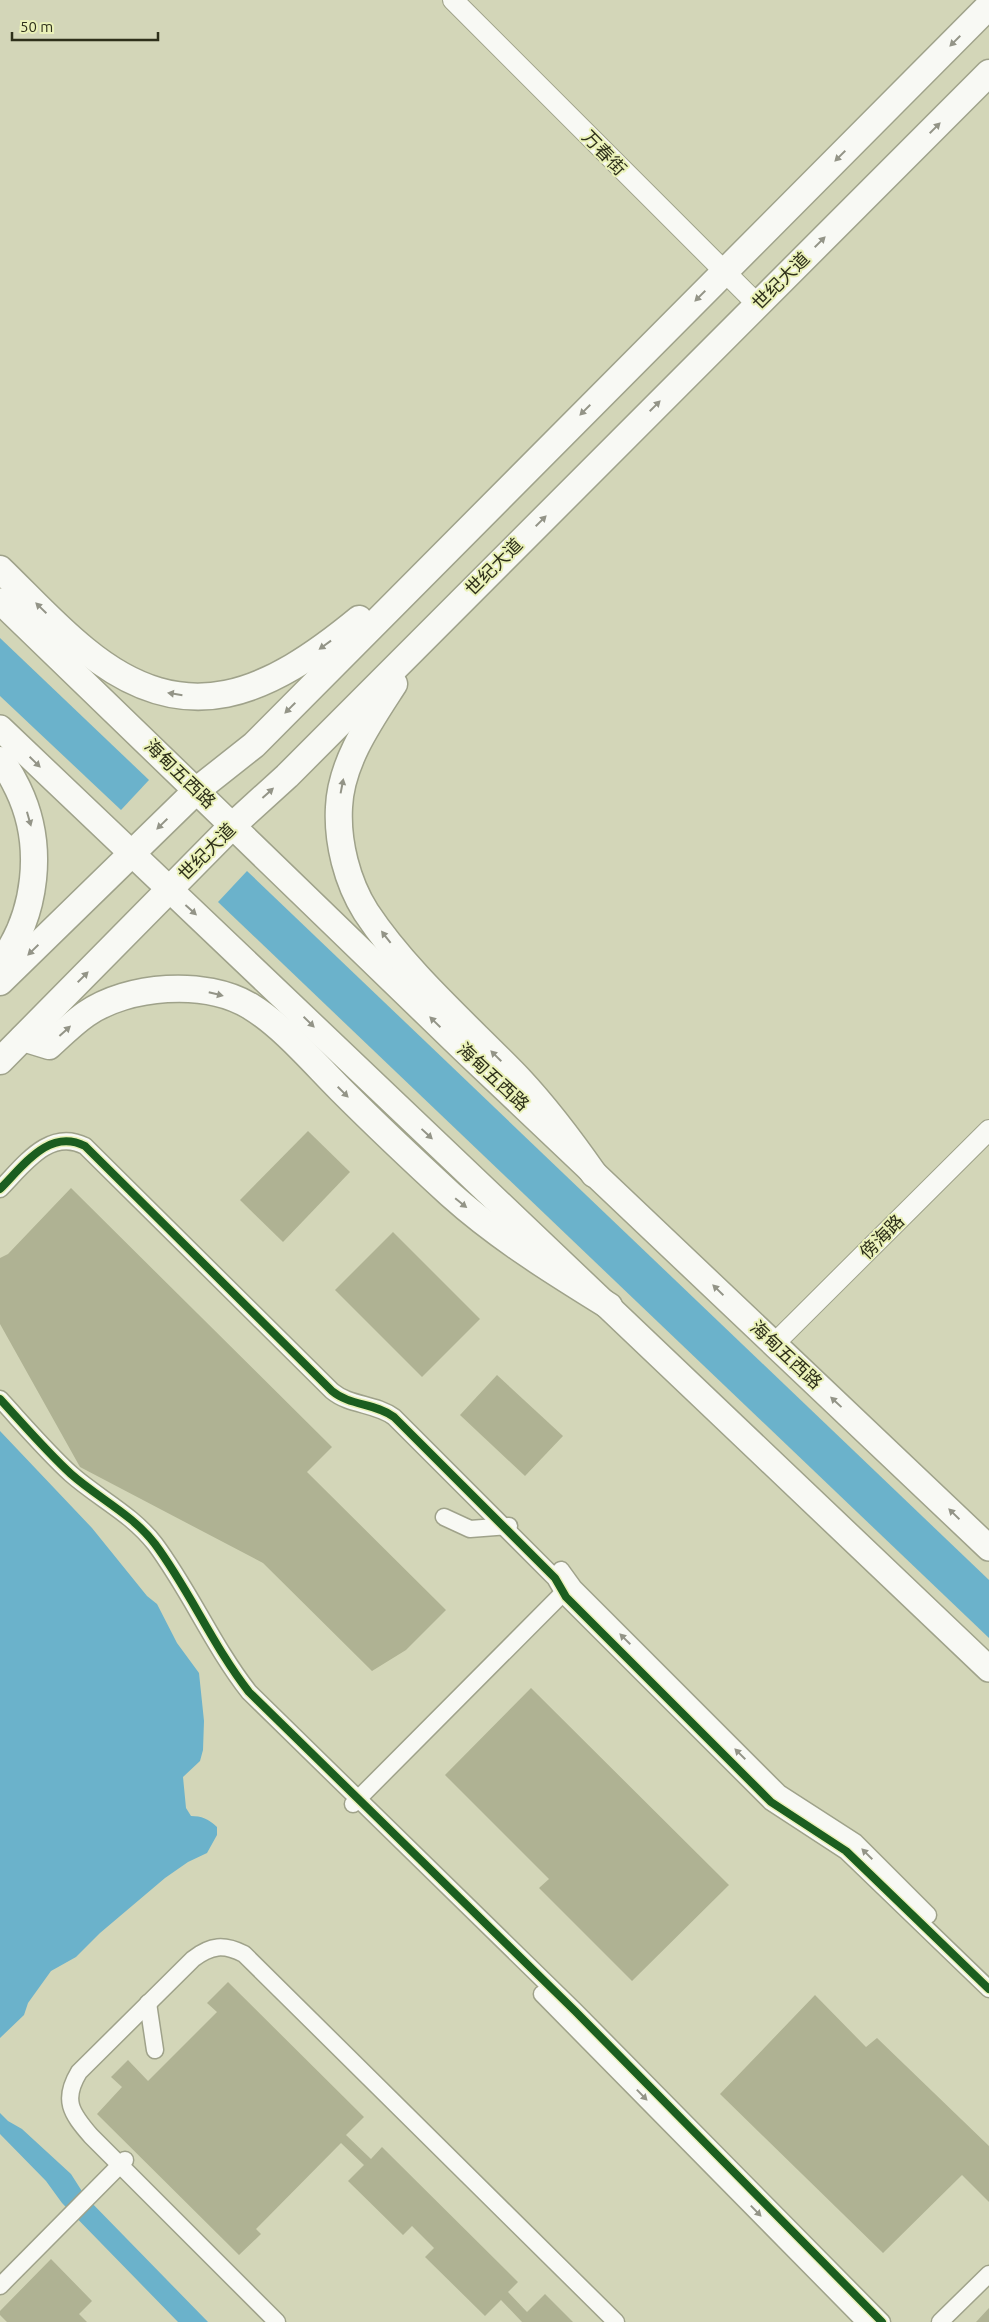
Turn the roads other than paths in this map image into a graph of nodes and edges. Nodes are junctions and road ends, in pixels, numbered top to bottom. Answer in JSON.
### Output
{"nodes":[{"id":1,"x":453,"y":0,"type":"edge"},
{"id":2,"x":466,"y":0,"type":"edge"},
{"id":3,"x":989,"y":6,"type":"edge"},
{"id":4,"x":989,"y":73,"type":"edge"},
{"id":5,"x":728,"y":268,"type":"junction"},
{"id":6,"x":761,"y":300,"type":"junction"},
{"id":7,"x":0,"y":569,"type":"edge"},
{"id":8,"x":409,"y":589,"type":"junction"},
{"id":9,"x":0,"y":601,"type":"edge"},
{"id":10,"x":432,"y":630,"type":"junction"},
{"id":11,"x":0,"y":728,"type":"edge"},
{"id":12,"x":0,"y":760,"type":"edge"},
{"id":13,"x":197,"y":790,"type":"junction"},
{"id":14,"x":232,"y":826,"type":"junction"},
{"id":15,"x":132,"y":854,"type":"junction"},
{"id":16,"x":169,"y":890,"type":"junction"},
{"id":17,"x":0,"y":964,"type":"edge"},
{"id":18,"x":0,"y":982,"type":"edge"},
{"id":19,"x":23,"y":1038,"type":"junction"},
{"id":20,"x":0,"y":1061,"type":"edge"},
{"id":21,"x":989,"y":1130,"type":"edge"},
{"id":22,"x":989,"y":1145,"type":"edge"},
{"id":23,"x":0,"y":1174,"type":"edge"},
{"id":24,"x":594,"y":1174,"type":"junction"},
{"id":25,"x":0,"y":1189,"type":"edge"},
{"id":26,"x":609,"y":1306,"type":"junction"},
{"id":27,"x":778,"y":1348,"type":"junction"},
{"id":28,"x":0,"y":1399,"type":"edge"},
{"id":29,"x":0,"y":1413,"type":"edge"},
{"id":30,"x":444,"y":1517,"type":"dead end"},
{"id":31,"x":510,"y":1526,"type":"junction"},
{"id":32,"x":989,"y":1548,"type":"edge"},
{"id":33,"x":570,"y":1591,"type":"junction"},
{"id":34,"x":989,"y":1669,"type":"edge"},
{"id":35,"x":358,"y":1803,"type":"junction"},
{"id":36,"x":989,"y":1974,"type":"edge"},
{"id":37,"x":989,"y":1989,"type":"edge"},
{"id":38,"x":149,"y":2008,"type":"junction"},
{"id":39,"x":155,"y":2050,"type":"dead end"},
{"id":40,"x":123,"y":2162,"type":"junction"},
{"id":41,"x":989,"y":2274,"type":"edge"},
{"id":42,"x":0,"y":2286,"type":"edge"},
{"id":43,"x":989,"y":2289,"type":"edge"},
{"id":44,"x":277,"y":2322,"type":"edge"},
{"id":45,"x":288,"y":2322,"type":"edge"},
{"id":46,"x":605,"y":2322,"type":"edge"},
{"id":47,"x":616,"y":2322,"type":"edge"},
{"id":48,"x":865,"y":2322,"type":"edge"},
{"id":49,"x":882,"y":2322,"type":"edge"},
{"id":50,"x":940,"y":2322,"type":"edge"},
{"id":51,"x":956,"y":2322,"type":"edge"}],
"edges":[{"from":1,"to":5,"type":"street","name":"万春街"},
{"from":2,"to":5,"type":"street","name":"万春街"},
{"from":3,"to":5,"type":"highway","one_way":true},
{"from":6,"to":4,"type":"highway","name":"世纪大道","one_way":true},
{"from":5,"to":6,"type":"street","name":"万春街"},
{"from":5,"to":8,"type":"highway","one_way":true},
{"from":10,"to":6,"type":"highway","name":"世纪大道","one_way":true},
{"from":8,"to":7,"type":"highway","one_way":true},
{"from":8,"to":13,"type":"highway","one_way":true},
{"from":9,"to":13,"type":"main road","name":"海甸五西路"},
{"from":14,"to":10,"type":"highway","name":"世纪大道","one_way":true},
{"from":24,"to":10,"type":"highway","one_way":true},
{"from":11,"to":15,"type":"main road","one_way":true},
{"from":12,"to":17,"type":"highway","one_way":true},
{"from":13,"to":14,"type":"main road","name":"海甸五西路"},
{"from":13,"to":15,"type":"highway","one_way":true},
{"from":14,"to":16,"type":"highway","name":"世纪大道"},
{"from":24,"to":14,"type":"main road","name":"海甸五西路","one_way":true},
{"from":15,"to":16,"type":"main road"},
{"from":15,"to":18,"type":"highway","one_way":true},
{"from":19,"to":16,"type":"highway","name":"世纪大道","one_way":true},
{"from":16,"to":26,"type":"main road","one_way":true},
{"from":19,"to":20,"type":"highway","name":"世纪大道"},
{"from":19,"to":26,"type":"highway","one_way":true},
{"from":21,"to":27,"type":"street","name":"傍海路"},
{"from":22,"to":27,"type":"street","name":"傍海路"},
{"from":23,"to":31,"type":"street"},
{"from":27,"to":24,"type":"main road","name":"海甸五西路","one_way":true},
{"from":25,"to":31,"type":"street"},
{"from":26,"to":34,"type":"main road"},
{"from":32,"to":27,"type":"main road","name":"海甸五西路","one_way":true},
{"from":28,"to":35,"type":"street"},
{"from":29,"to":35,"type":"street"},
{"from":30,"to":31,"type":"street"},
{"from":31,"to":33,"type":"street"},
{"from":33,"to":35,"type":"street"},
{"from":36,"to":33,"type":"street","one_way":true},
{"from":33,"to":37,"type":"street"},
{"from":35,"to":48,"type":"street","one_way":true},
{"from":35,"to":49,"type":"street"},
{"from":38,"to":39,"type":"street"},
{"from":38,"to":40,"type":"street"},
{"from":38,"to":46,"type":"street"},
{"from":38,"to":47,"type":"street"},
{"from":40,"to":42,"type":"street"},
{"from":40,"to":44,"type":"street"},
{"from":40,"to":45,"type":"street"},
{"from":41,"to":50,"type":"street"},
{"from":43,"to":51,"type":"street"}]}
